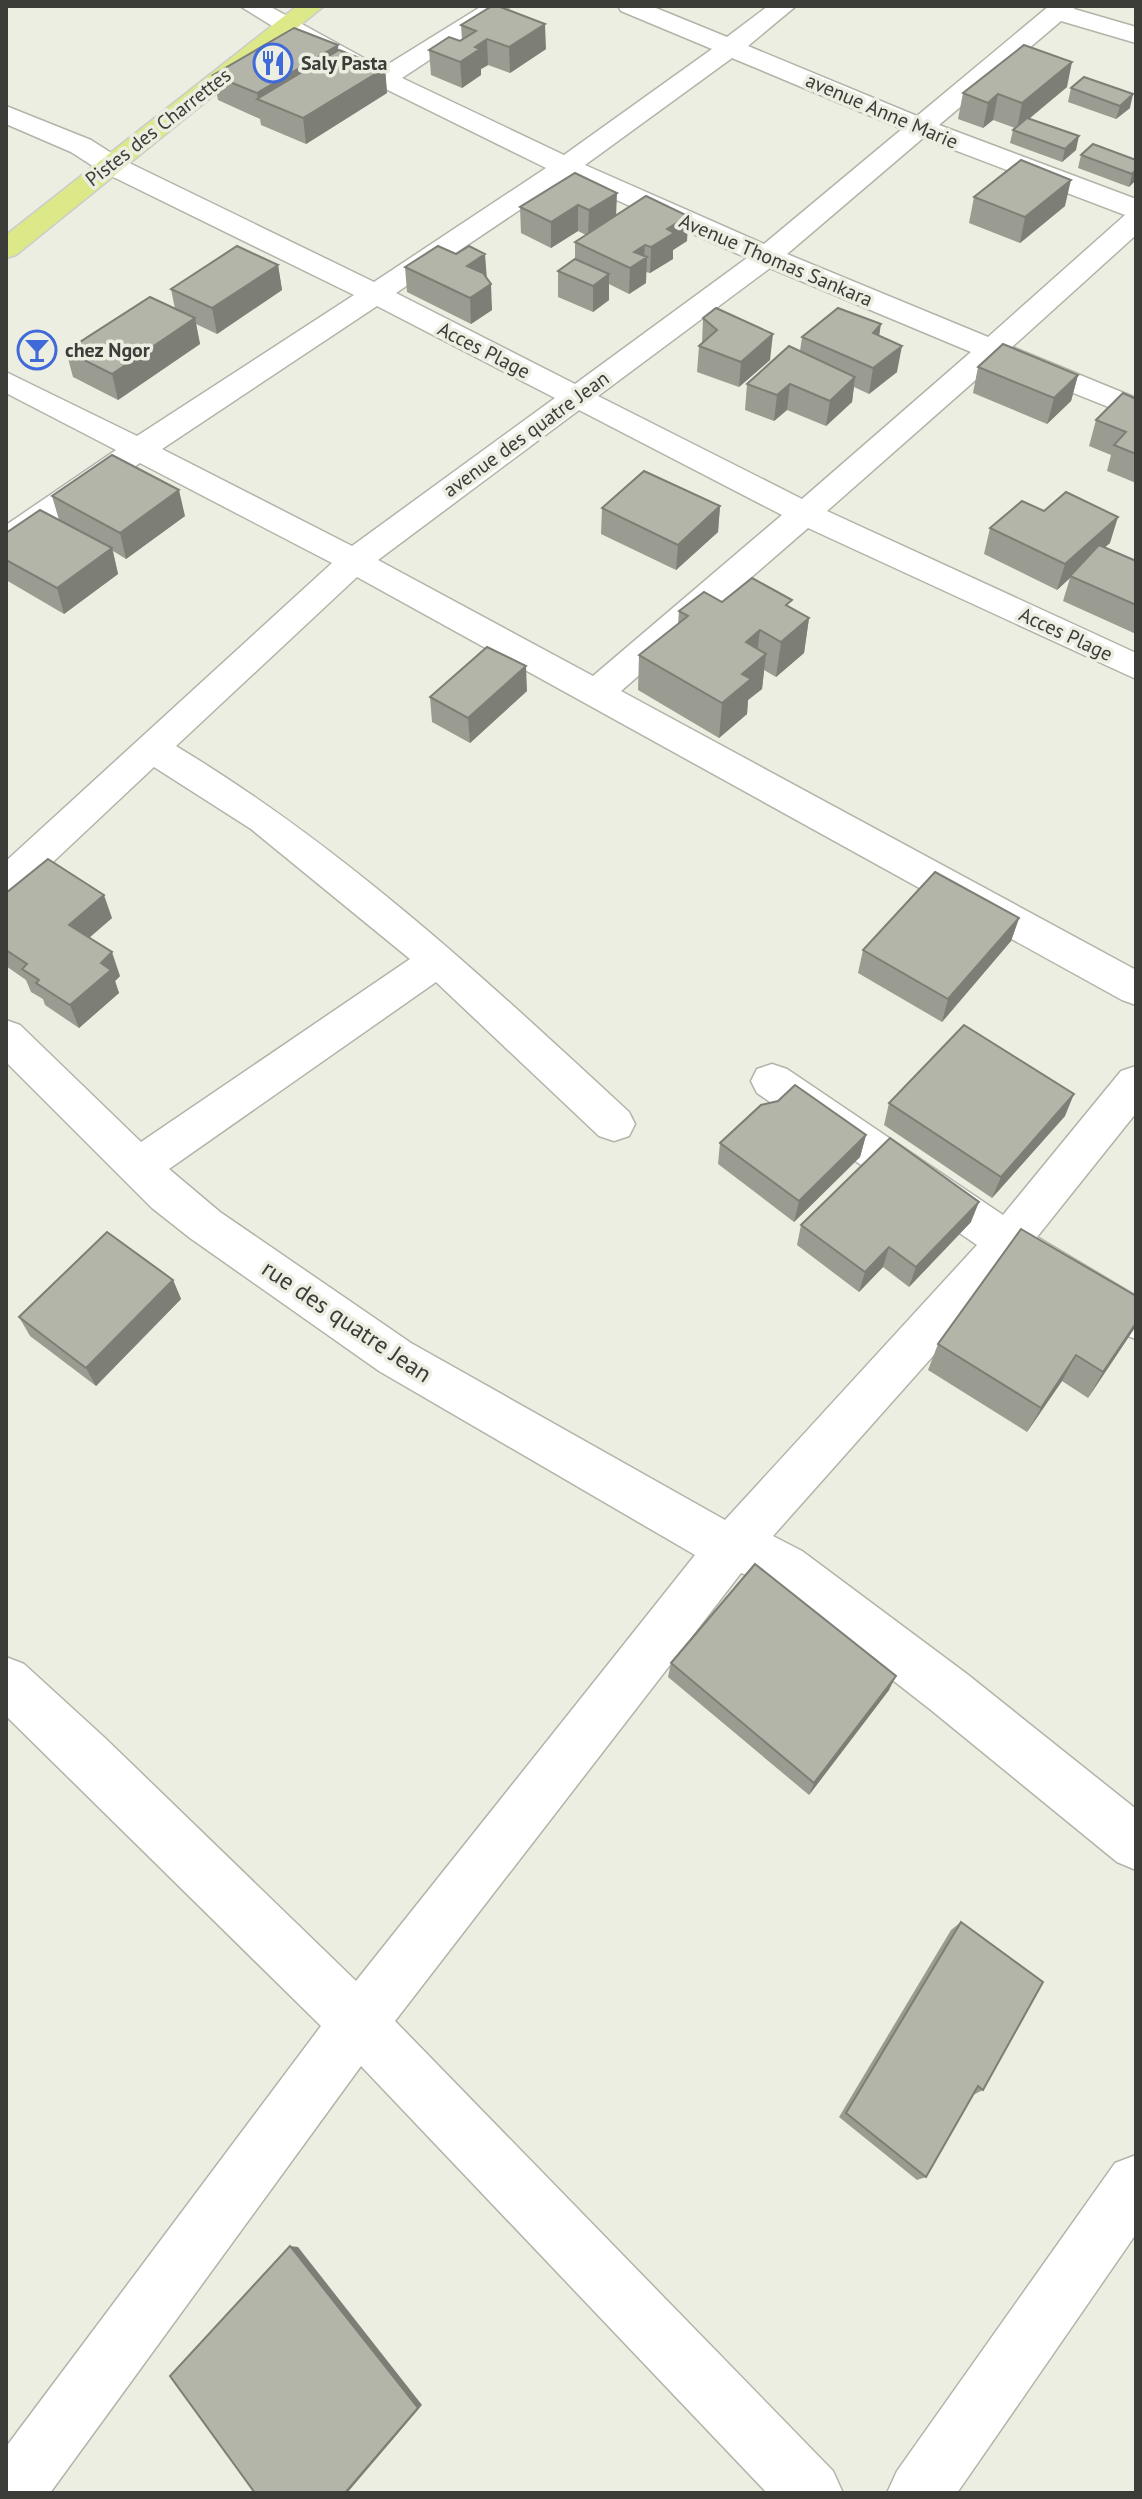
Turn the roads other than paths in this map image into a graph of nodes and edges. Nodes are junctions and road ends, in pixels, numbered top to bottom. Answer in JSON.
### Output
{"nodes":[{"id":1,"x":252,"y":6,"type":"edge"},
{"id":2,"x":312,"y":6,"type":"edge"},
{"id":3,"x":499,"y":6,"type":"edge"},
{"id":4,"x":630,"y":6,"type":"edge"},
{"id":5,"x":784,"y":6,"type":"edge"},
{"id":6,"x":1061,"y":9,"type":"edge"},
{"id":7,"x":285,"y":27,"type":"junction"},
{"id":8,"x":1136,"y":35,"type":"edge"},
{"id":9,"x":731,"y":48,"type":"junction"},
{"id":10,"x":383,"y":78,"type":"junction"},
{"id":11,"x":6,"y":114,"type":"edge"},
{"id":12,"x":922,"y":125,"type":"junction"},
{"id":13,"x":109,"y":164,"type":"junction"},
{"id":14,"x":564,"y":166,"type":"junction"},
{"id":15,"x":1136,"y":209,"type":"edge"},
{"id":16,"x":1136,"y":220,"type":"edge"},
{"id":17,"x":6,"y":249,"type":"edge"},
{"id":18,"x":765,"y":258,"type":"junction"},
{"id":19,"x":373,"y":293,"type":"junction"},
{"id":20,"x":989,"y":349,"type":"junction"},
{"id":21,"x":6,"y":381,"type":"edge"},
{"id":22,"x":576,"y":398,"type":"junction"},
{"id":23,"x":1136,"y":409,"type":"edge"},
{"id":24,"x":136,"y":449,"type":"junction"},
{"id":25,"x":804,"y":513,"type":"junction"},
{"id":26,"x":6,"y":540,"type":"edge"},
{"id":27,"x":354,"y":561,"type":"junction"},
{"id":28,"x":1136,"y":667,"type":"edge"},
{"id":29,"x":595,"y":694,"type":"junction"},
{"id":30,"x":150,"y":747,"type":"junction"},
{"id":31,"x":6,"y":883,"type":"edge"},
{"id":32,"x":438,"y":960,"type":"junction"},
{"id":33,"x":1136,"y":989,"type":"edge"},
{"id":34,"x":6,"y":1036,"type":"edge"},
{"id":35,"x":772,"y":1081,"type":"dead end"},
{"id":36,"x":1136,"y":1083,"type":"edge"},
{"id":37,"x":614,"y":1124,"type":"dead end"},
{"id":38,"x":139,"y":1167,"type":"junction"},
{"id":39,"x":1007,"y":1242,"type":"junction"},
{"id":40,"x":1136,"y":1319,"type":"edge"},
{"id":41,"x":730,"y":1549,"type":"junction"},
{"id":42,"x":6,"y":1682,"type":"edge"},
{"id":43,"x":1135,"y":1838,"type":"edge"},
{"id":44,"x":358,"y":2023,"type":"junction"},
{"id":45,"x":1136,"y":2184,"type":"edge"},
{"id":46,"x":11,"y":2493,"type":"edge"},
{"id":47,"x":811,"y":2493,"type":"edge"},
{"id":48,"x":919,"y":2493,"type":"edge"}],
"edges":[{"from":1,"to":7,"type":"street","name":"Avenue Thomas Sankara"},
{"from":2,"to":7,"type":"main road","name":"Pistes des Charrettes"},
{"from":3,"to":10,"type":"street"},
{"from":4,"to":9,"type":"street","name":"avenue Anne Marie"},
{"from":5,"to":9,"type":"street"},
{"from":6,"to":8,"type":"street"},
{"from":6,"to":12,"type":"street","name":"avenue des quatre Jean"},
{"from":7,"to":10,"type":"street","name":"Avenue Thomas Sankara"},
{"from":7,"to":13,"type":"main road","name":"Pistes des Charrettes"},
{"from":9,"to":12,"type":"street","name":"avenue Anne Marie"},
{"from":9,"to":14,"type":"street"},
{"from":10,"to":14,"type":"street","name":"Avenue Thomas Sankara"},
{"from":11,"to":13,"type":"street","name":"Acces Plage"},
{"from":12,"to":15,"type":"street","name":"avenue Anne Marie"},
{"from":12,"to":18,"type":"street","name":"avenue des quatre Jean"},
{"from":13,"to":17,"type":"main road","name":"Pistes des Charrettes"},
{"from":13,"to":19,"type":"street","name":"Acces Plage"},
{"from":14,"to":18,"type":"street","name":"Avenue Thomas Sankara"},
{"from":14,"to":19,"type":"street"},
{"from":16,"to":20,"type":"street"},
{"from":18,"to":20,"type":"street","name":"Avenue Thomas Sankara"},
{"from":18,"to":22,"type":"street","name":"avenue des quatre Jean"},
{"from":19,"to":22,"type":"street","name":"Acces Plage"},
{"from":19,"to":24,"type":"street"},
{"from":20,"to":23,"type":"street","name":"Avenue Thomas Sankara"},
{"from":20,"to":25,"type":"street"},
{"from":21,"to":24,"type":"street"},
{"from":22,"to":25,"type":"street","name":"Acces Plage"},
{"from":22,"to":27,"type":"street","name":"avenue des quatre Jean"},
{"from":24,"to":26,"type":"street"},
{"from":24,"to":27,"type":"street"},
{"from":25,"to":28,"type":"street","name":"Acces Plage"},
{"from":25,"to":29,"type":"street"},
{"from":27,"to":29,"type":"street"},
{"from":27,"to":30,"type":"street","name":"avenue des quatre Jean"},
{"from":29,"to":33,"type":"street"},
{"from":30,"to":31,"type":"street","name":"avenue des quatre Jean"},
{"from":30,"to":32,"type":"street"},
{"from":32,"to":37,"type":"street"},
{"from":32,"to":38,"type":"street"},
{"from":34,"to":38,"type":"street","name":"rue des quatre Jean"},
{"from":35,"to":39,"type":"street"},
{"from":36,"to":39,"type":"street"},
{"from":38,"to":41,"type":"street","name":"rue des quatre Jean"},
{"from":39,"to":40,"type":"street"},
{"from":39,"to":41,"type":"street"},
{"from":41,"to":43,"type":"street","name":"rue des quatre Jean"},
{"from":41,"to":44,"type":"street"},
{"from":42,"to":44,"type":"street"},
{"from":44,"to":46,"type":"street"},
{"from":44,"to":47,"type":"street"},
{"from":45,"to":48,"type":"street"}]}
